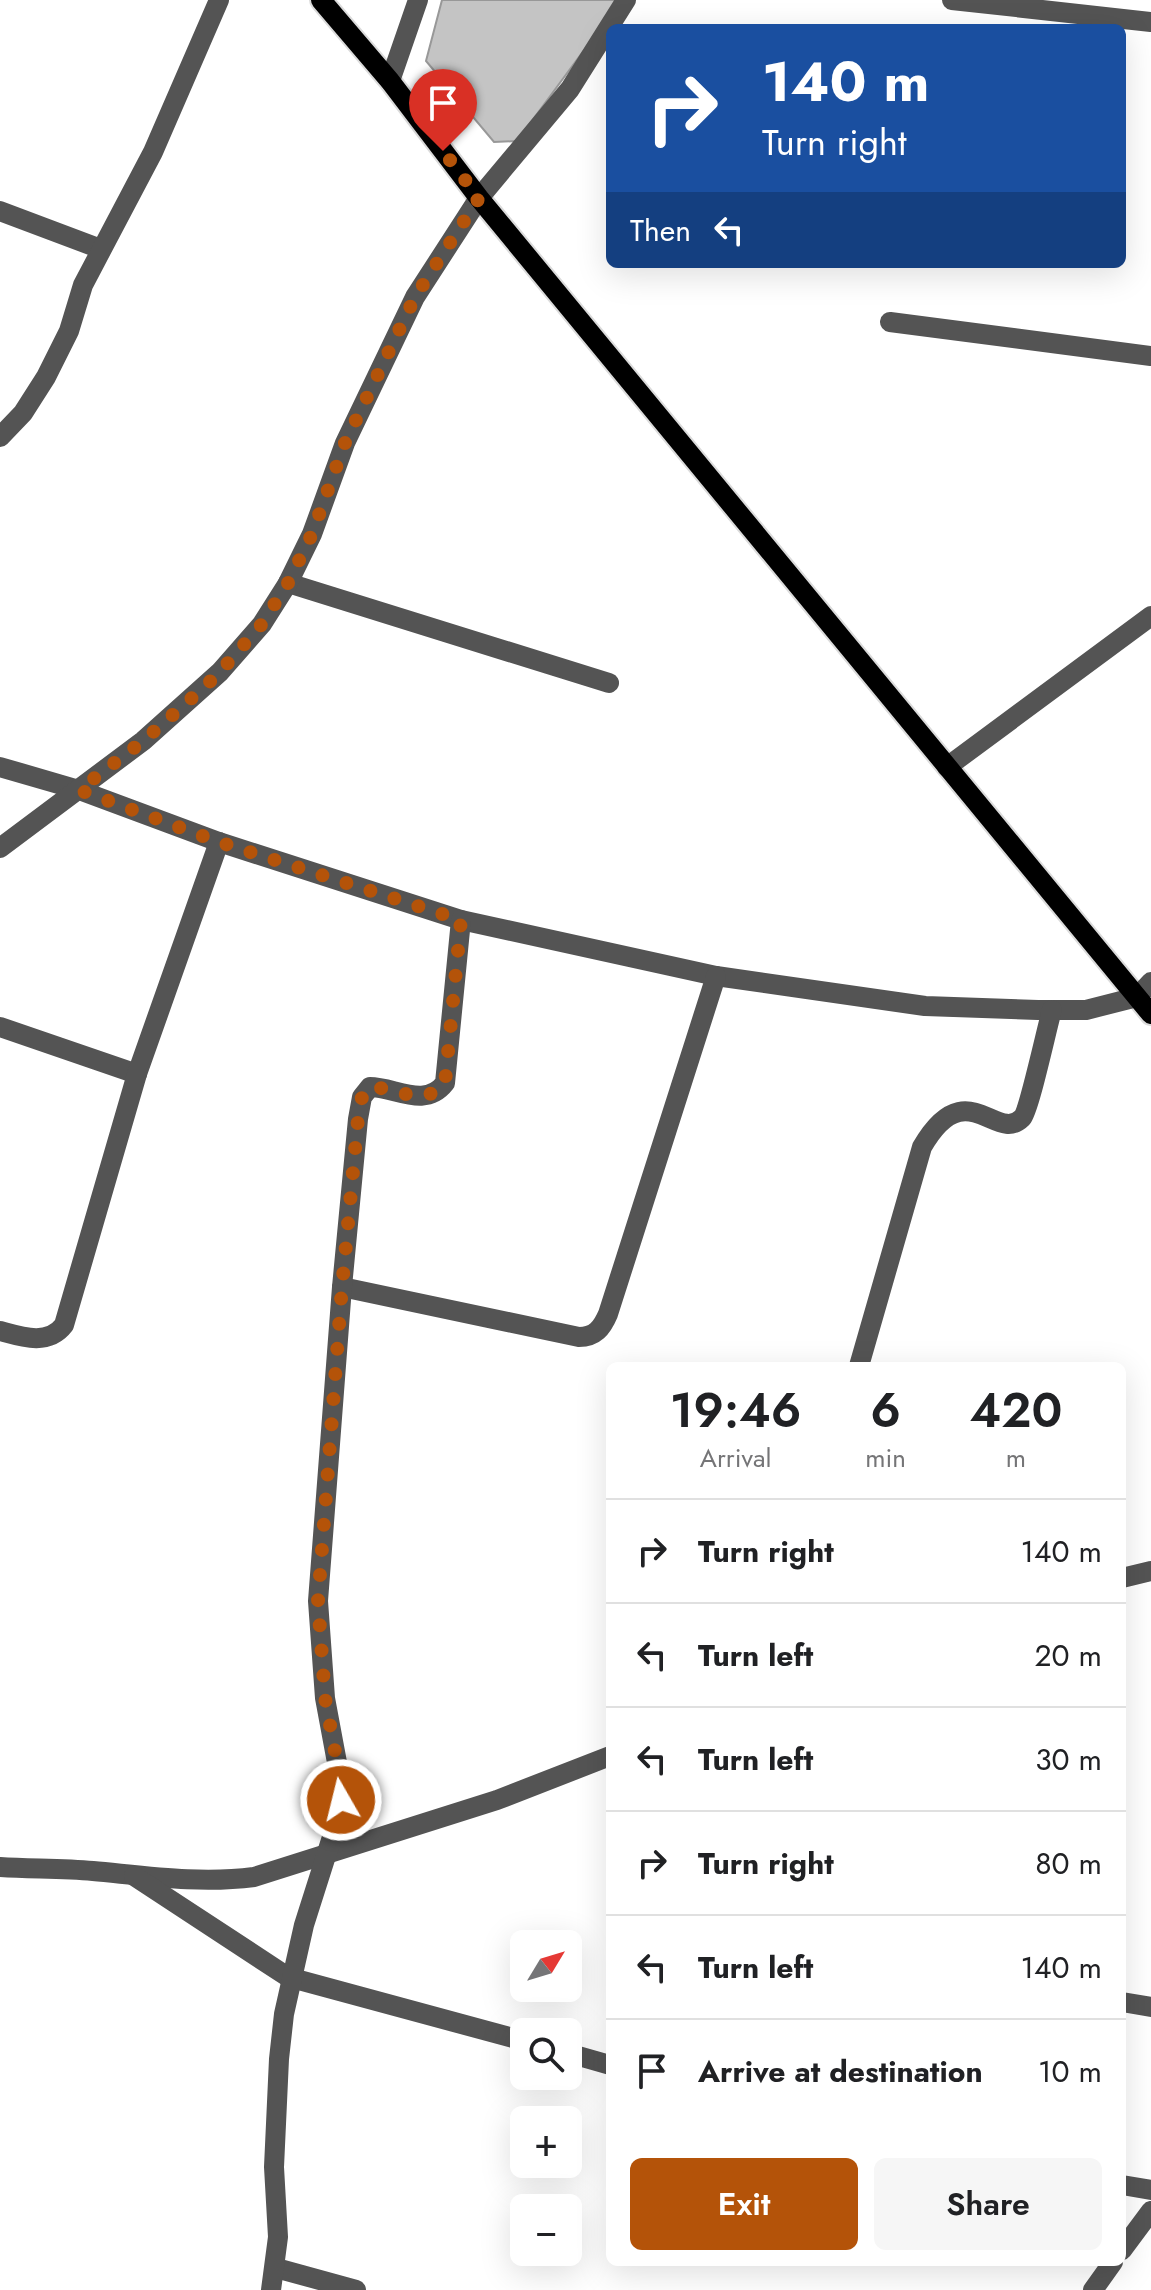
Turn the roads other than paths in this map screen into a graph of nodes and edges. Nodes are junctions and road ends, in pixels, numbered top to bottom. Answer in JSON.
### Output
{"nodes":[{"id":1,"x":219,"y":0,"type":"edge"},
{"id":2,"x":321,"y":0,"type":"edge"},
{"id":3,"x":418,"y":0,"type":"edge"},
{"id":4,"x":626,"y":0,"type":"edge"},
{"id":5,"x":952,"y":0,"type":"edge"},
{"id":6,"x":1151,"y":22,"type":"edge"},
{"id":7,"x":611,"y":24,"type":"edge"},
{"id":8,"x":606,"y":32,"type":"edge"},
{"id":9,"x":390,"y":81,"type":"junction"},
{"id":10,"x":479,"y":198,"type":"junction"},
{"id":11,"x":0,"y":211,"type":"edge"},
{"id":12,"x":101,"y":249,"type":"junction"},
{"id":13,"x":890,"y":322,"type":"dead end"},
{"id":14,"x":1151,"y":356,"type":"edge"},
{"id":15,"x":0,"y":437,"type":"edge"},
{"id":16,"x":288,"y":583,"type":"junction"},
{"id":17,"x":1151,"y":616,"type":"edge"},
{"id":18,"x":609,"y":683,"type":"dead end"},
{"id":19,"x":0,"y":767,"type":"edge"},
{"id":20,"x":947,"y":767,"type":"junction"},
{"id":21,"x":79,"y":790,"type":"junction"},
{"id":22,"x":219,"y":842,"type":"junction"},
{"id":23,"x":0,"y":848,"type":"edge"},
{"id":24,"x":461,"y":920,"type":"junction"},
{"id":25,"x":716,"y":976,"type":"junction"},
{"id":26,"x":1144,"y":990,"type":"edge"},
{"id":27,"x":1052,"y":1010,"type":"junction"},
{"id":28,"x":1151,"y":1014,"type":"edge"},
{"id":29,"x":0,"y":1027,"type":"edge"},
{"id":30,"x":137,"y":1074,"type":"junction"},
{"id":31,"x":342,"y":1287,"type":"junction"},
{"id":32,"x":0,"y":1331,"type":"edge"},
{"id":33,"x":860,"y":1362,"type":"edge"},
{"id":34,"x":1151,"y":1571,"type":"edge"},
{"id":35,"x":1126,"y":1577,"type":"edge"},
{"id":36,"x":606,"y":1758,"type":"edge"},
{"id":37,"x":325,"y":1856,"type":"junction"},
{"id":38,"x":0,"y":1867,"type":"edge"},
{"id":39,"x":134,"y":1876,"type":"junction"},
{"id":40,"x":292,"y":1978,"type":"junction"},
{"id":41,"x":1126,"y":2003,"type":"edge"},
{"id":42,"x":1151,"y":2007,"type":"edge"},
{"id":43,"x":510,"y":2037,"type":"edge"},
{"id":44,"x":582,"y":2057,"type":"edge"},
{"id":45,"x":606,"y":2064,"type":"edge"},
{"id":46,"x":1126,"y":2186,"type":"edge"},
{"id":47,"x":1151,"y":2190,"type":"edge"},
{"id":48,"x":1151,"y":2211,"type":"edge"},
{"id":49,"x":1126,"y":2245,"type":"edge"},
{"id":50,"x":1110,"y":2266,"type":"edge"},
{"id":51,"x":276,"y":2268,"type":"junction"},
{"id":52,"x":271,"y":2290,"type":"edge"},
{"id":53,"x":356,"y":2290,"type":"edge"},
{"id":54,"x":1093,"y":2290,"type":"edge"}],
"edges":[{"from":1,"to":12,"type":"street"},
{"from":2,"to":9,"type":"main road"},
{"from":3,"to":9,"type":"street"},
{"from":4,"to":7,"type":"street"},
{"from":5,"to":6,"type":"street"},
{"from":8,"to":10,"type":"street"},
{"from":9,"to":10,"type":"main road"},
{"from":10,"to":16,"type":"street"},
{"from":10,"to":20,"type":"main road"},
{"from":11,"to":12,"type":"street"},
{"from":12,"to":15,"type":"street"},
{"from":13,"to":14,"type":"street"},
{"from":16,"to":18,"type":"street"},
{"from":16,"to":21,"type":"street"},
{"from":17,"to":20,"type":"street"},
{"from":19,"to":21,"type":"street"},
{"from":20,"to":26,"type":"main road"},
{"from":21,"to":22,"type":"street"},
{"from":21,"to":23,"type":"street"},
{"from":22,"to":24,"type":"street"},
{"from":22,"to":30,"type":"street"},
{"from":24,"to":25,"type":"street"},
{"from":24,"to":31,"type":"street"},
{"from":25,"to":27,"type":"street"},
{"from":25,"to":31,"type":"street"},
{"from":26,"to":27,"type":"street"},
{"from":26,"to":28,"type":"main road"},
{"from":27,"to":33,"type":"street"},
{"from":29,"to":30,"type":"street"},
{"from":30,"to":32,"type":"street"},
{"from":31,"to":37,"type":"street"},
{"from":34,"to":35,"type":"street"},
{"from":36,"to":37,"type":"street"},
{"from":37,"to":39,"type":"street"},
{"from":37,"to":40,"type":"street"},
{"from":38,"to":39,"type":"street"},
{"from":39,"to":40,"type":"street"},
{"from":40,"to":43,"type":"street"},
{"from":40,"to":51,"type":"street"},
{"from":41,"to":42,"type":"street"},
{"from":44,"to":45,"type":"street"},
{"from":46,"to":47,"type":"street"},
{"from":48,"to":49,"type":"street"},
{"from":50,"to":54,"type":"street"},
{"from":51,"to":52,"type":"street"},
{"from":51,"to":53,"type":"street"}]}
